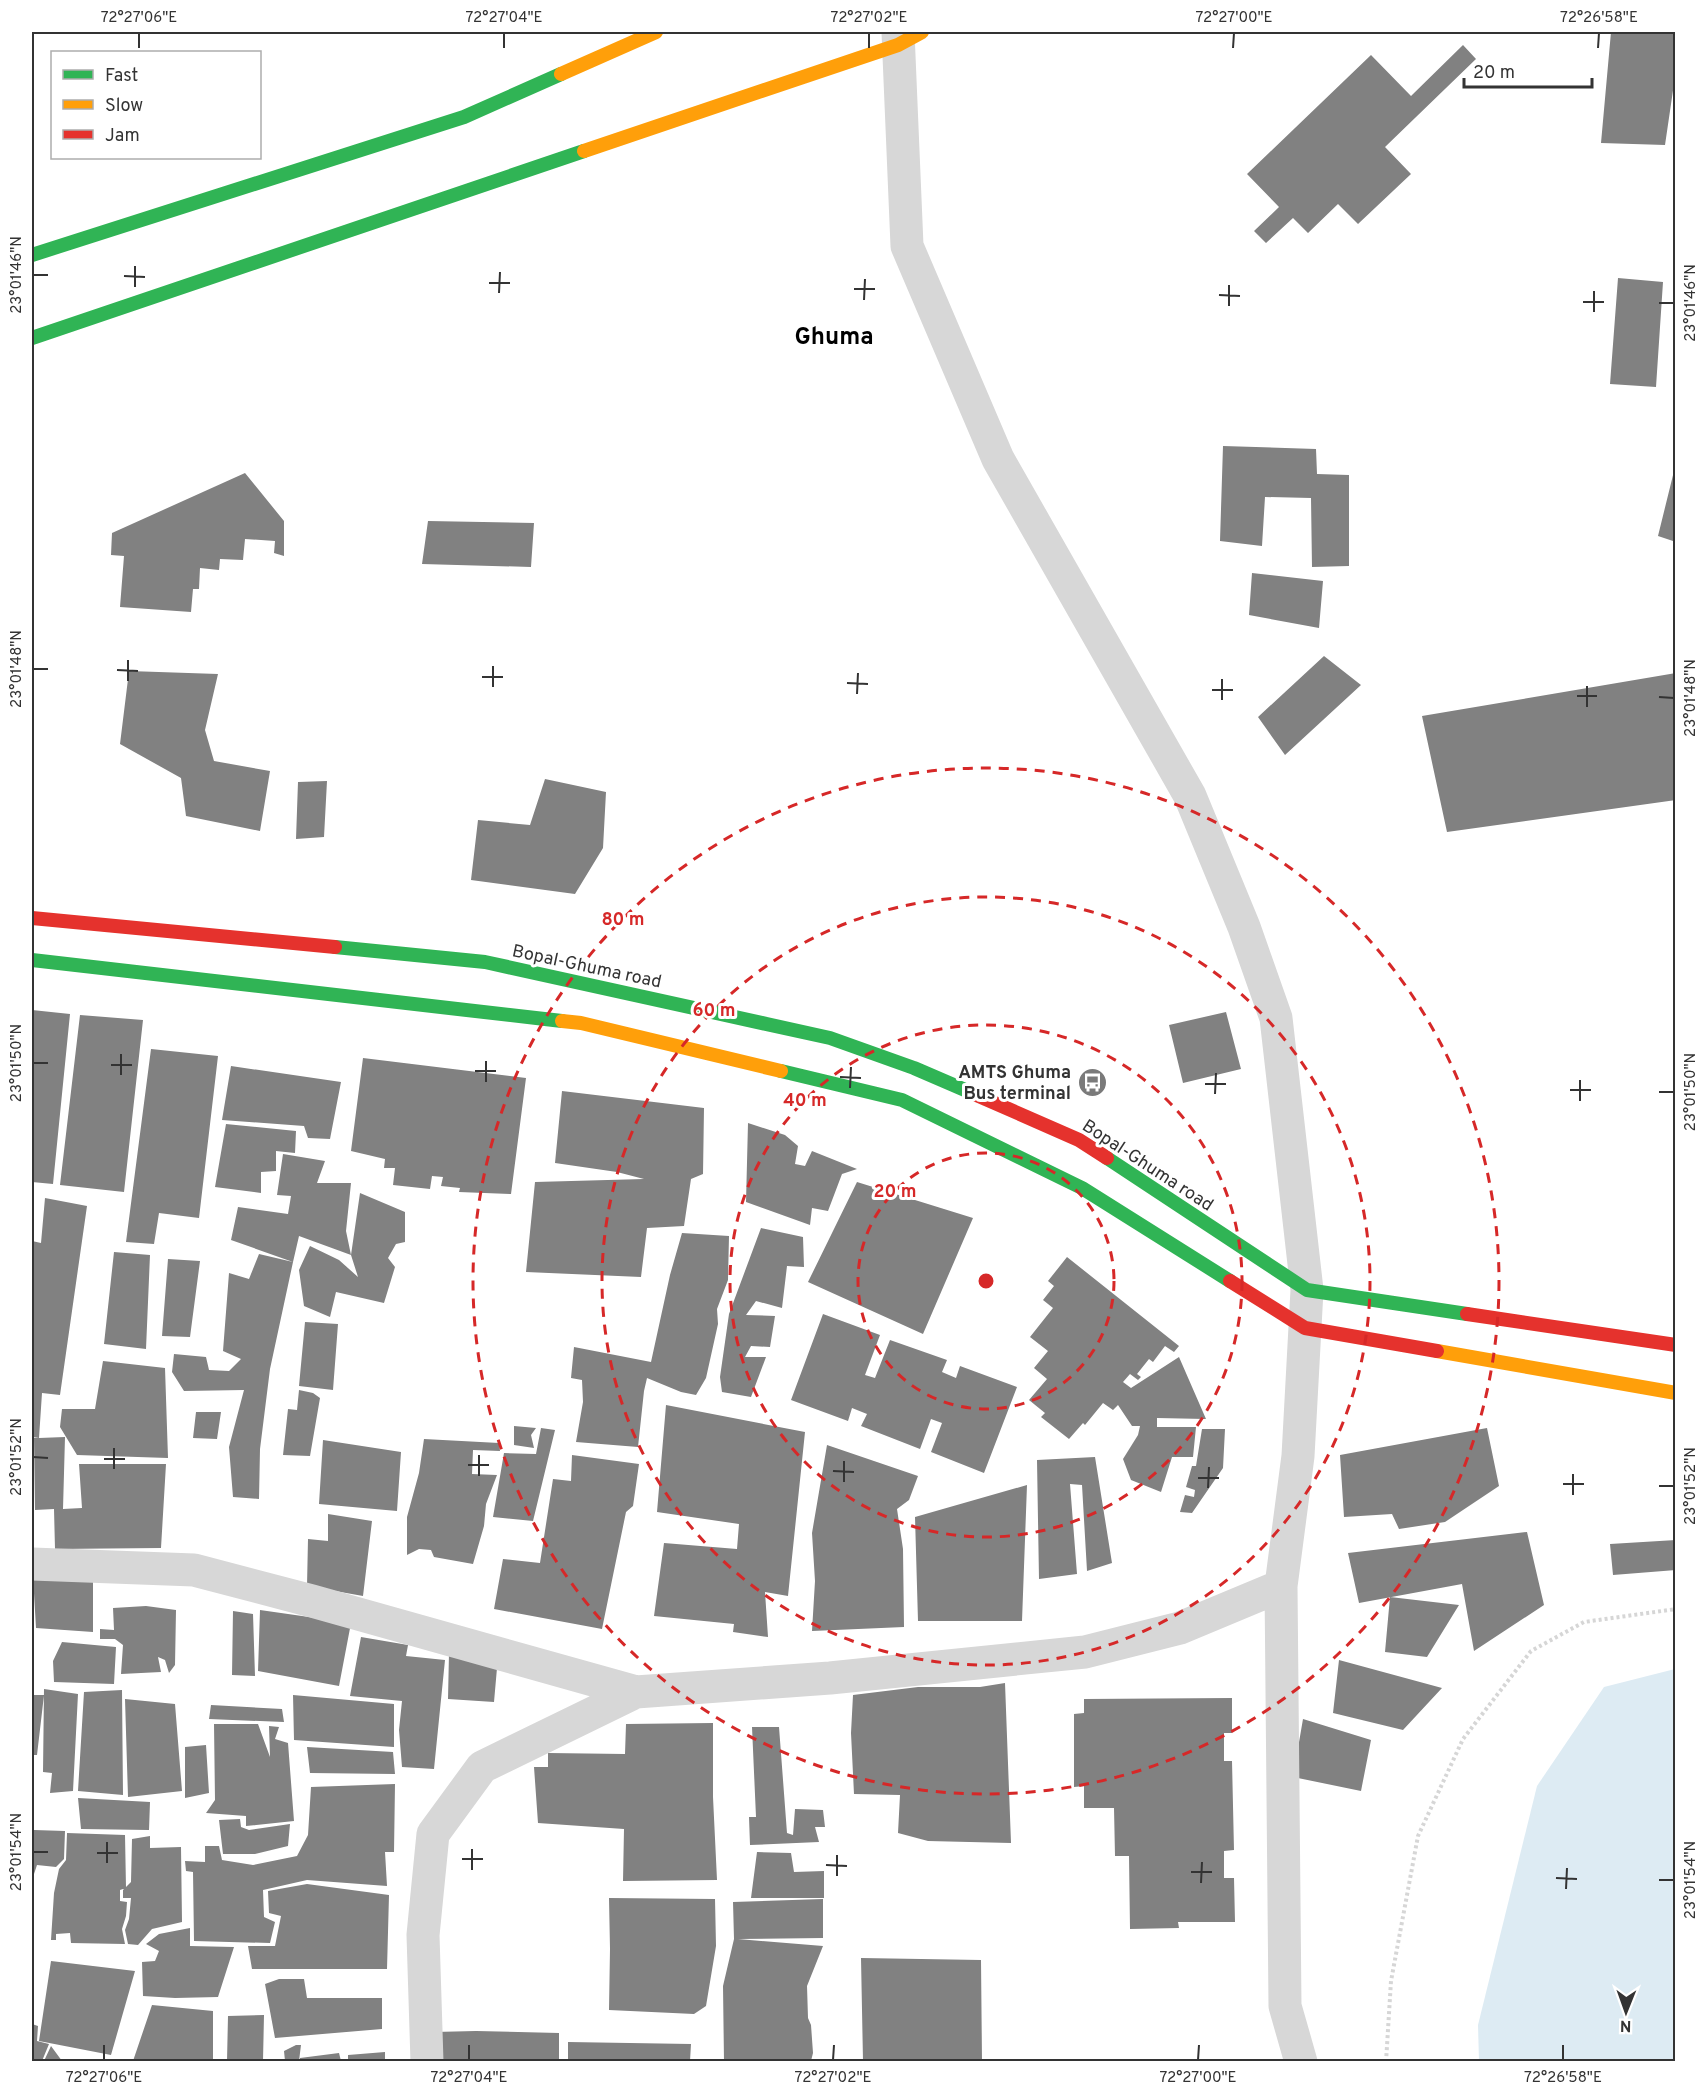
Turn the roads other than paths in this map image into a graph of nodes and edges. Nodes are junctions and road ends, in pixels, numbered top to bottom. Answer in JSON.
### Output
{"nodes":[{"id":1,"x":656,"y":32,"type":"edge"},
{"id":2,"x":906,"y":36,"type":"edge"},
{"id":3,"x":32,"y":255,"type":"edge"},
{"id":4,"x":32,"y":338,"type":"edge"},
{"id":5,"x":32,"y":918,"type":"edge"},
{"id":6,"x":32,"y":960,"type":"edge"},
{"id":7,"x":908,"y":1084,"type":"junction"},
{"id":8,"x":1307,"y":1290,"type":"junction"},
{"id":9,"x":1305,"y":1328,"type":"junction"},
{"id":10,"x":1676,"y":1345,"type":"edge"},
{"id":11,"x":1676,"y":1393,"type":"edge"},
{"id":12,"x":32,"y":1563,"type":"edge"},
{"id":13,"x":1281,"y":1586,"type":"junction"},
{"id":14,"x":636,"y":1692,"type":"junction"},
{"id":15,"x":427,"y":2061,"type":"edge"},
{"id":16,"x":1302,"y":2061,"type":"edge"}],
"edges":[{"from":1,"to":3,"type":"street"},
{"from":2,"to":4,"type":"street"},
{"from":2,"to":8,"type":"street"},
{"from":5,"to":7,"type":"street","name":"Bopal-Ghuma road"},
{"from":6,"to":7,"type":"street"},
{"from":7,"to":8,"type":"street","name":"Bopal-Ghuma road"},
{"from":7,"to":9,"type":"street"},
{"from":8,"to":9,"type":"street"},
{"from":8,"to":10,"type":"street","name":"Bopal-Ghuma road"},
{"from":9,"to":11,"type":"street"},
{"from":9,"to":13,"type":"street"},
{"from":12,"to":14,"type":"street"},
{"from":13,"to":14,"type":"street"},
{"from":13,"to":16,"type":"street"},
{"from":14,"to":15,"type":"street"}]}
